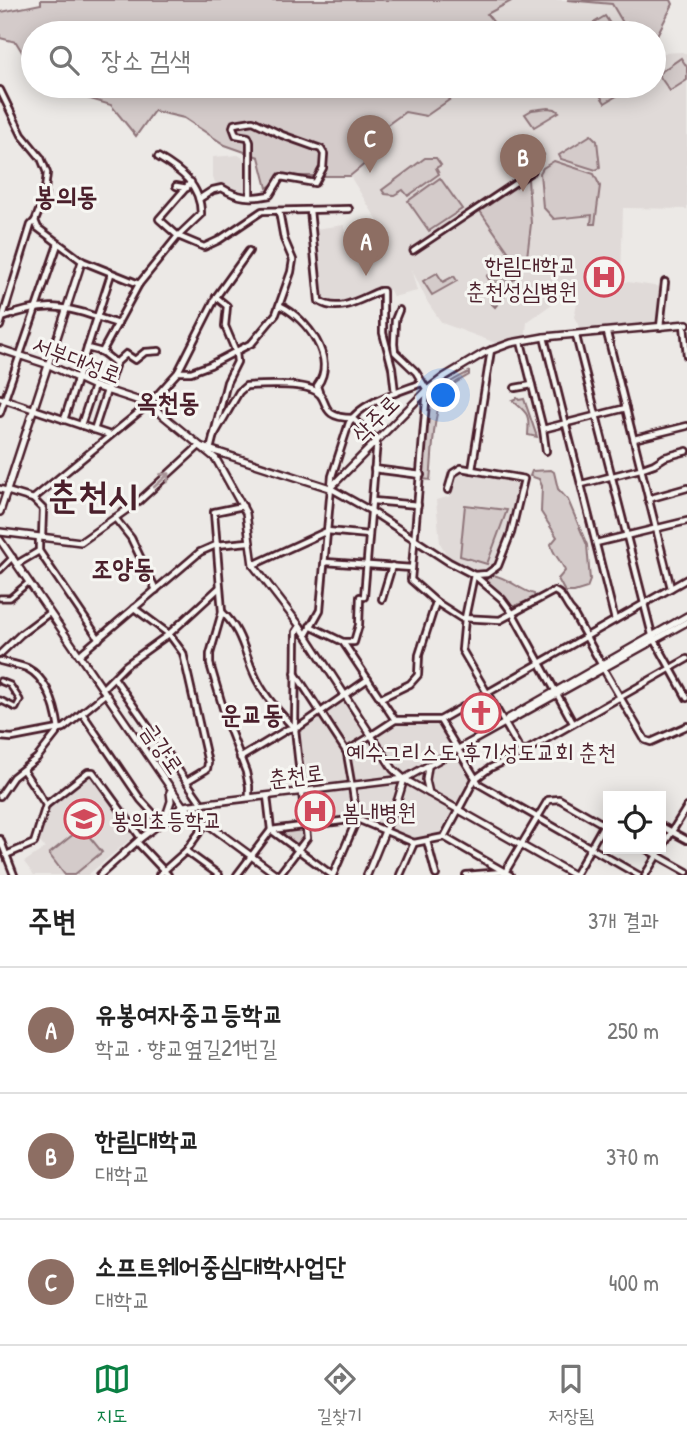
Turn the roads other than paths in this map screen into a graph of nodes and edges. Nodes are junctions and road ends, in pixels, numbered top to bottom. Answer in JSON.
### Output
{"nodes":[{"id":1,"x":0,"y":90,"type":"edge"},
{"id":2,"x":158,"y":157,"type":"dead end"},
{"id":3,"x":533,"y":171,"type":"dead end"},
{"id":4,"x":190,"y":181,"type":"junction"},
{"id":5,"x":176,"y":186,"type":"dead end"},
{"id":6,"x":188,"y":188,"type":"junction"},
{"id":7,"x":250,"y":197,"type":"junction"},
{"id":8,"x":199,"y":199,"type":"junction"},
{"id":9,"x":349,"y":209,"type":"dead end"},
{"id":10,"x":279,"y":210,"type":"junction"},
{"id":11,"x":310,"y":210,"type":"junction"},
{"id":12,"x":35,"y":221,"type":"junction"},
{"id":13,"x":178,"y":236,"type":"junction"},
{"id":14,"x":58,"y":244,"type":"junction"},
{"id":15,"x":249,"y":251,"type":"dead end"},
{"id":16,"x":413,"y":251,"type":"dead end"},
{"id":17,"x":82,"y":261,"type":"junction"},
{"id":18,"x":111,"y":274,"type":"junction"},
{"id":19,"x":665,"y":282,"type":"dead end"},
{"id":20,"x":139,"y":284,"type":"junction"},
{"id":21,"x":216,"y":297,"type":"junction"},
{"id":22,"x":281,"y":306,"type":"junction"},
{"id":23,"x":68,"y":307,"type":"junction"},
{"id":24,"x":35,"y":308,"type":"junction"},
{"id":25,"x":399,"y":310,"type":"dead end"},
{"id":26,"x":96,"y":317,"type":"junction"},
{"id":27,"x":2,"y":318,"type":"junction"},
{"id":28,"x":118,"y":324,"type":"junction"},
{"id":29,"x":686,"y":325,"type":"edge"},
{"id":30,"x":0,"y":326,"type":"edge"},
{"id":31,"x":660,"y":327,"type":"junction"},
{"id":32,"x":607,"y":333,"type":"junction"},
{"id":33,"x":576,"y":336,"type":"junction"},
{"id":34,"x":544,"y":337,"type":"junction"},
{"id":35,"x":521,"y":342,"type":"junction"},
{"id":36,"x":88,"y":348,"type":"junction"},
{"id":37,"x":0,"y":349,"type":"edge"},
{"id":38,"x":491,"y":350,"type":"junction"},
{"id":39,"x":159,"y":351,"type":"dead end"},
{"id":40,"x":103,"y":352,"type":"junction"},
{"id":41,"x":236,"y":352,"type":"junction"},
{"id":42,"x":687,"y":353,"type":"edge"},
{"id":43,"x":19,"y":355,"type":"junction"},
{"id":44,"x":116,"y":363,"type":"junction"},
{"id":45,"x":49,"y":365,"type":"junction"},
{"id":46,"x":178,"y":372,"type":"junction"},
{"id":47,"x":77,"y":379,"type":"junction"},
{"id":48,"x":422,"y":383,"type":"junction"},
{"id":49,"x":532,"y":385,"type":"junction"},
{"id":50,"x":94,"y":386,"type":"junction"},
{"id":51,"x":515,"y":388,"type":"dead end"},
{"id":52,"x":427,"y":390,"type":"junction"},
{"id":53,"x":107,"y":391,"type":"junction"},
{"id":54,"x":319,"y":393,"type":"junction"},
{"id":55,"x":395,"y":393,"type":"junction"},
{"id":56,"x":2,"y":399,"type":"edge"},
{"id":57,"x":149,"y":404,"type":"junction"},
{"id":58,"x":626,"y":408,"type":"junction"},
{"id":59,"x":34,"y":410,"type":"junction"},
{"id":60,"x":0,"y":413,"type":"edge"},
{"id":61,"x":596,"y":416,"type":"junction"},
{"id":62,"x":352,"y":418,"type":"junction"},
{"id":63,"x":64,"y":420,"type":"junction"},
{"id":64,"x":565,"y":424,"type":"junction"},
{"id":65,"x":81,"y":425,"type":"junction"},
{"id":66,"x":687,"y":426,"type":"edge"},
{"id":67,"x":543,"y":429,"type":"junction"},
{"id":68,"x":94,"y":430,"type":"junction"},
{"id":69,"x":111,"y":436,"type":"junction"},
{"id":70,"x":213,"y":437,"type":"junction"},
{"id":71,"x":634,"y":439,"type":"junction"},
{"id":72,"x":377,"y":440,"type":"junction"},
{"id":73,"x":199,"y":446,"type":"junction"},
{"id":74,"x":210,"y":450,"type":"junction"},
{"id":75,"x":545,"y":451,"type":"dead end"},
{"id":76,"x":687,"y":451,"type":"edge"},
{"id":77,"x":640,"y":468,"type":"junction"},
{"id":78,"x":374,"y":469,"type":"junction"},
{"id":79,"x":472,"y":470,"type":"junction"},
{"id":80,"x":421,"y":475,"type":"junction"},
{"id":81,"x":611,"y":476,"type":"junction"},
{"id":82,"x":582,"y":484,"type":"junction"},
{"id":83,"x":330,"y":488,"type":"junction"},
{"id":84,"x":687,"y":488,"type":"edge"},
{"id":85,"x":0,"y":489,"type":"edge"},
{"id":86,"x":448,"y":490,"type":"dead end"},
{"id":87,"x":7,"y":491,"type":"junction"},
{"id":88,"x":33,"y":499,"type":"junction"},
{"id":89,"x":648,"y":499,"type":"junction"},
{"id":90,"x":373,"y":501,"type":"junction"},
{"id":91,"x":418,"y":505,"type":"junction"},
{"id":92,"x":243,"y":506,"type":"junction"},
{"id":93,"x":371,"y":511,"type":"junction"},
{"id":94,"x":0,"y":512,"type":"edge"},
{"id":95,"x":116,"y":518,"type":"junction"},
{"id":96,"x":687,"y":522,"type":"edge"},
{"id":97,"x":656,"y":529,"type":"junction"},
{"id":98,"x":327,"y":531,"type":"junction"},
{"id":99,"x":0,"y":532,"type":"edge"},
{"id":100,"x":369,"y":535,"type":"junction"},
{"id":101,"x":626,"y":536,"type":"junction"},
{"id":102,"x":41,"y":537,"type":"junction"},
{"id":103,"x":0,"y":540,"type":"edge"},
{"id":104,"x":414,"y":540,"type":"junction"},
{"id":105,"x":248,"y":542,"type":"junction"},
{"id":106,"x":596,"y":543,"type":"junction"},
{"id":107,"x":216,"y":545,"type":"junction"},
{"id":108,"x":39,"y":551,"type":"junction"},
{"id":109,"x":13,"y":557,"type":"junction"},
{"id":110,"x":325,"y":562,"type":"junction"},
{"id":111,"x":18,"y":565,"type":"junction"},
{"id":112,"x":253,"y":565,"type":"junction"},
{"id":113,"x":367,"y":565,"type":"junction"},
{"id":114,"x":392,"y":566,"type":"junction"},
{"id":115,"x":412,"y":568,"type":"junction"},
{"id":116,"x":0,"y":570,"type":"edge"},
{"id":117,"x":474,"y":575,"type":"junction"},
{"id":118,"x":687,"y":579,"type":"edge"},
{"id":119,"x":29,"y":582,"type":"junction"},
{"id":120,"x":219,"y":588,"type":"junction"},
{"id":121,"x":671,"y":588,"type":"junction"},
{"id":122,"x":156,"y":590,"type":"junction"},
{"id":123,"x":0,"y":598,"type":"edge"},
{"id":124,"x":382,"y":599,"type":"dead end"},
{"id":125,"x":436,"y":602,"type":"junction"},
{"id":126,"x":643,"y":604,"type":"junction"},
{"id":127,"x":134,"y":608,"type":"junction"},
{"id":128,"x":222,"y":612,"type":"junction"},
{"id":129,"x":49,"y":613,"type":"junction"},
{"id":130,"x":513,"y":614,"type":"junction"},
{"id":131,"x":687,"y":616,"type":"edge"},
{"id":132,"x":465,"y":618,"type":"junction"},
{"id":133,"x":615,"y":620,"type":"junction"},
{"id":134,"x":687,"y":622,"type":"edge"},
{"id":135,"x":300,"y":626,"type":"junction"},
{"id":136,"x":310,"y":626,"type":"junction"},
{"id":137,"x":169,"y":634,"type":"junction"},
{"id":138,"x":306,"y":636,"type":"junction"},
{"id":139,"x":586,"y":637,"type":"junction"},
{"id":140,"x":653,"y":638,"type":"junction"},
{"id":141,"x":99,"y":639,"type":"junction"},
{"id":142,"x":343,"y":642,"type":"junction"},
{"id":143,"x":0,"y":654,"type":"edge"},
{"id":144,"x":79,"y":656,"type":"junction"},
{"id":145,"x":687,"y":659,"type":"edge"},
{"id":146,"x":0,"y":661,"type":"edge"},
{"id":147,"x":539,"y":663,"type":"junction"},
{"id":148,"x":602,"y":666,"type":"junction"},
{"id":149,"x":670,"y":668,"type":"junction"},
{"id":150,"x":295,"y":673,"type":"junction"},
{"id":151,"x":114,"y":679,"type":"junction"},
{"id":152,"x":368,"y":679,"type":"junction"},
{"id":153,"x":0,"y":681,"type":"edge"},
{"id":154,"x":103,"y":691,"type":"junction"},
{"id":155,"x":486,"y":693,"type":"junction"},
{"id":156,"x":556,"y":693,"type":"junction"},
{"id":157,"x":345,"y":694,"type":"junction"},
{"id":158,"x":686,"y":695,"type":"edge"},
{"id":159,"x":381,"y":698,"type":"junction"},
{"id":160,"x":619,"y":698,"type":"junction"},
{"id":161,"x":0,"y":700,"type":"edge"},
{"id":162,"x":322,"y":712,"type":"junction"},
{"id":163,"x":82,"y":713,"type":"junction"},
{"id":164,"x":395,"y":720,"type":"junction"},
{"id":165,"x":440,"y":720,"type":"junction"},
{"id":166,"x":505,"y":723,"type":"junction"},
{"id":167,"x":573,"y":723,"type":"junction"},
{"id":168,"x":687,"y":726,"type":"edge"},
{"id":169,"x":295,"y":729,"type":"junction"},
{"id":170,"x":58,"y":730,"type":"junction"},
{"id":171,"x":372,"y":735,"type":"junction"},
{"id":172,"x":0,"y":737,"type":"edge"},
{"id":173,"x":457,"y":750,"type":"junction"},
{"id":174,"x":346,"y":751,"type":"junction"},
{"id":175,"x":522,"y":753,"type":"junction"},
{"id":176,"x":240,"y":758,"type":"junction"},
{"id":177,"x":428,"y":767,"type":"junction"},
{"id":178,"x":23,"y":769,"type":"junction"},
{"id":179,"x":404,"y":779,"type":"junction"},
{"id":180,"x":475,"y":779,"type":"junction"},
{"id":181,"x":187,"y":781,"type":"junction"},
{"id":182,"x":168,"y":786,"type":"junction"},
{"id":183,"x":352,"y":786,"type":"junction"},
{"id":184,"x":302,"y":792,"type":"junction"},
{"id":185,"x":429,"y":793,"type":"junction"},
{"id":186,"x":0,"y":796,"type":"edge"},
{"id":187,"x":267,"y":796,"type":"junction"},
{"id":188,"x":249,"y":798,"type":"junction"},
{"id":189,"x":202,"y":804,"type":"junction"},
{"id":190,"x":46,"y":805,"type":"junction"},
{"id":191,"x":183,"y":806,"type":"junction"},
{"id":192,"x":687,"y":807,"type":"edge"},
{"id":193,"x":458,"y":809,"type":"junction"},
{"id":194,"x":537,"y":818,"type":"junction"},
{"id":195,"x":357,"y":819,"type":"junction"},
{"id":196,"x":163,"y":821,"type":"junction"},
{"id":197,"x":206,"y":823,"type":"junction"},
{"id":198,"x":603,"y":824,"type":"edge"},
{"id":199,"x":307,"y":825,"type":"junction"},
{"id":200,"x":666,"y":829,"type":"edge"},
{"id":201,"x":271,"y":830,"type":"junction"},
{"id":202,"x":603,"y":830,"type":"edge"},
{"id":203,"x":385,"y":831,"type":"junction"},
{"id":204,"x":672,"y":832,"type":"junction"},
{"id":205,"x":444,"y":837,"type":"junction"},
{"id":206,"x":0,"y":839,"type":"edge"},
{"id":207,"x":139,"y":840,"type":"junction"},
{"id":208,"x":687,"y":840,"type":"edge"},
{"id":209,"x":427,"y":841,"type":"junction"},
{"id":210,"x":414,"y":843,"type":"junction"},
{"id":211,"x":521,"y":844,"type":"junction"},
{"id":212,"x":590,"y":848,"type":"junction"},
{"id":213,"x":186,"y":851,"type":"junction"},
{"id":214,"x":299,"y":851,"type":"junction"},
{"id":215,"x":6,"y":855,"type":"junction"},
{"id":216,"x":250,"y":855,"type":"junction"},
{"id":217,"x":658,"y":855,"type":"junction"},
{"id":218,"x":687,"y":872,"type":"edge"},
{"id":219,"x":105,"y":874,"type":"edge"},
{"id":220,"x":164,"y":874,"type":"edge"},
{"id":221,"x":506,"y":874,"type":"edge"},
{"id":222,"x":14,"y":875,"type":"edge"},
{"id":223,"x":219,"y":875,"type":"edge"},
{"id":224,"x":237,"y":875,"type":"edge"},
{"id":225,"x":278,"y":875,"type":"edge"},
{"id":226,"x":332,"y":875,"type":"edge"},
{"id":227,"x":367,"y":875,"type":"edge"},
{"id":228,"x":400,"y":875,"type":"edge"},
{"id":229,"x":436,"y":875,"type":"edge"},
{"id":230,"x":466,"y":875,"type":"edge"},
{"id":231,"x":574,"y":875,"type":"edge"},
{"id":232,"x":638,"y":875,"type":"edge"},
{"id":233,"x":645,"y":875,"type":"edge"}],
"edges":[{"from":1,"to":12,"type":"street"},
{"from":2,"to":4,"type":"street"},
{"from":3,"to":16,"type":"street"},
{"from":4,"to":6,"type":"street"},
{"from":4,"to":8,"type":"street"},
{"from":5,"to":6,"type":"street"},
{"from":6,"to":13,"type":"street"},
{"from":7,"to":7,"type":"street"},
{"from":7,"to":8,"type":"street"},
{"from":8,"to":13,"type":"street"},
{"from":9,"to":11,"type":"street"},
{"from":10,"to":11,"type":"street"},
{"from":10,"to":13,"type":"street"},
{"from":10,"to":22,"type":"street"},
{"from":11,"to":55,"type":"street"},
{"from":12,"to":14,"type":"street"},
{"from":12,"to":27,"type":"street"},
{"from":13,"to":20,"type":"street"},
{"from":14,"to":17,"type":"street"},
{"from":14,"to":24,"type":"street"},
{"from":15,"to":21,"type":"street"},
{"from":17,"to":18,"type":"street"},
{"from":17,"to":23,"type":"street"},
{"from":18,"to":20,"type":"street"},
{"from":18,"to":26,"type":"street"},
{"from":19,"to":31,"type":"street"},
{"from":20,"to":28,"type":"street"},
{"from":21,"to":41,"type":"street"},
{"from":21,"to":46,"type":"street"},
{"from":22,"to":41,"type":"street"},
{"from":22,"to":54,"type":"street"},
{"from":23,"to":24,"type":"street"},
{"from":23,"to":26,"type":"street"},
{"from":23,"to":45,"type":"street"},
{"from":24,"to":27,"type":"street"},
{"from":24,"to":43,"type":"street"},
{"from":25,"to":48,"type":"street"},
{"from":26,"to":28,"type":"street"},
{"from":26,"to":36,"type":"street"},
{"from":27,"to":30,"type":"street"},
{"from":28,"to":40,"type":"street"},
{"from":29,"to":31,"type":"street","name":"삭주로"},
{"from":29,"to":42,"type":"street"},
{"from":31,"to":32,"type":"street","name":"삭주로"},
{"from":32,"to":33,"type":"street","name":"삭주로"},
{"from":32,"to":58,"type":"street"},
{"from":33,"to":34,"type":"street","name":"삭주로"},
{"from":33,"to":61,"type":"street"},
{"from":34,"to":35,"type":"street","name":"삭주로"},
{"from":34,"to":64,"type":"street"},
{"from":35,"to":38,"type":"street","name":"삭주로"},
{"from":35,"to":49,"type":"street"},
{"from":36,"to":40,"type":"street"},
{"from":36,"to":47,"type":"street"},
{"from":37,"to":43,"type":"street","name":"서부대성로"},
{"from":38,"to":52,"type":"street","name":"삭주로"},
{"from":38,"to":79,"type":"street"},
{"from":39,"to":44,"type":"street"},
{"from":40,"to":44,"type":"street"},
{"from":41,"to":46,"type":"street"},
{"from":41,"to":70,"type":"street"},
{"from":43,"to":45,"type":"street","name":"서부대성로"},
{"from":43,"to":56,"type":"street"},
{"from":44,"to":53,"type":"street"},
{"from":45,"to":47,"type":"street","name":"서부대성로"},
{"from":45,"to":59,"type":"street"},
{"from":46,"to":57,"type":"street"},
{"from":47,"to":50,"type":"street","name":"서부대성로"},
{"from":47,"to":63,"type":"street"},
{"from":48,"to":52,"type":"street"},
{"from":48,"to":55,"type":"street"},
{"from":49,"to":51,"type":"street"},
{"from":49,"to":67,"type":"street"},
{"from":50,"to":53,"type":"street","name":"서부대성로"},
{"from":50,"to":65,"type":"street"},
{"from":52,"to":72,"type":"street","name":"삭주로"},
{"from":52,"to":80,"type":"street"},
{"from":53,"to":57,"type":"street","name":"서부대성로"},
{"from":53,"to":68,"type":"street"},
{"from":54,"to":62,"type":"street"},
{"from":54,"to":70,"type":"street"},
{"from":55,"to":62,"type":"street"},
{"from":56,"to":59,"type":"street"},
{"from":56,"to":60,"type":"street"},
{"from":57,"to":69,"type":"street"},
{"from":57,"to":73,"type":"street","name":"서부대성로"},
{"from":58,"to":61,"type":"street"},
{"from":58,"to":71,"type":"street"},
{"from":59,"to":63,"type":"street"},
{"from":59,"to":87,"type":"street"},
{"from":61,"to":64,"type":"street"},
{"from":61,"to":81,"type":"street"},
{"from":62,"to":72,"type":"street"},
{"from":62,"to":83,"type":"street"},
{"from":63,"to":65,"type":"street"},
{"from":64,"to":67,"type":"street"},
{"from":64,"to":82,"type":"street"},
{"from":65,"to":68,"type":"street"},
{"from":66,"to":71,"type":"street"},
{"from":67,"to":75,"type":"street"},
{"from":68,"to":69,"type":"street"},
{"from":69,"to":88,"type":"street"},
{"from":70,"to":74,"type":"street"},
{"from":71,"to":77,"type":"street"},
{"from":72,"to":78,"type":"street"},
{"from":72,"to":83,"type":"street","name":"삭주로"},
{"from":73,"to":74,"type":"street"},
{"from":73,"to":92,"type":"street","name":"서부대성로"},
{"from":95,"to":73,"type":"street","one_way":true},
{"from":74,"to":83,"type":"street"},
{"from":76,"to":77,"type":"street"},
{"from":77,"to":81,"type":"street"},
{"from":77,"to":89,"type":"street"},
{"from":78,"to":80,"type":"street"},
{"from":78,"to":90,"type":"street"},
{"from":79,"to":86,"type":"street"},
{"from":79,"to":117,"type":"street"},
{"from":80,"to":91,"type":"street"},
{"from":81,"to":82,"type":"street"},
{"from":81,"to":101,"type":"street"},
{"from":82,"to":106,"type":"street"},
{"from":83,"to":93,"type":"street"},
{"from":83,"to":98,"type":"street"},
{"from":84,"to":89,"type":"street"},
{"from":85,"to":87,"type":"street"},
{"from":87,"to":88,"type":"street"},
{"from":87,"to":94,"type":"street"},
{"from":88,"to":102,"type":"street"},
{"from":89,"to":97,"type":"street"},
{"from":90,"to":91,"type":"street"},
{"from":90,"to":93,"type":"street"},
{"from":91,"to":104,"type":"street"},
{"from":92,"to":105,"type":"street","name":"서부대성로"},
{"from":92,"to":107,"type":"street"},
{"from":93,"to":100,"type":"street"},
{"from":93,"to":104,"type":"street"},
{"from":95,"to":102,"type":"street"},
{"from":95,"to":122,"type":"street"},
{"from":96,"to":97,"type":"street"},
{"from":97,"to":101,"type":"street"},
{"from":97,"to":121,"type":"street"},
{"from":98,"to":100,"type":"street"},
{"from":98,"to":110,"type":"street"},
{"from":98,"to":112,"type":"street"},
{"from":99,"to":102,"type":"street"},
{"from":100,"to":113,"type":"street"},
{"from":101,"to":106,"type":"street"},
{"from":101,"to":126,"type":"street"},
{"from":102,"to":108,"type":"street"},
{"from":103,"to":109,"type":"street","name":"금강로"},
{"from":104,"to":115,"type":"street"},
{"from":104,"to":117,"type":"street"},
{"from":105,"to":107,"type":"street"},
{"from":105,"to":112,"type":"street","name":"서부대성로"},
{"from":106,"to":133,"type":"street"},
{"from":107,"to":120,"type":"street"},
{"from":107,"to":122,"type":"street"},
{"from":108,"to":111,"type":"street"},
{"from":108,"to":141,"type":"street"},
{"from":109,"to":111,"type":"street","name":"금강로"},
{"from":109,"to":116,"type":"street"},
{"from":110,"to":113,"type":"street"},
{"from":110,"to":136,"type":"street"},
{"from":111,"to":119,"type":"street","name":"금강로"},
{"from":112,"to":135,"type":"street","name":"서부대성로"},
{"from":113,"to":114,"type":"street"},
{"from":113,"to":142,"type":"street"},
{"from":114,"to":115,"type":"street"},
{"from":114,"to":124,"type":"street"},
{"from":115,"to":125,"type":"street"},
{"from":117,"to":130,"type":"street"},
{"from":117,"to":132,"type":"street"},
{"from":118,"to":121,"type":"street"},
{"from":119,"to":123,"type":"street"},
{"from":119,"to":129,"type":"street","name":"금강로"},
{"from":120,"to":128,"type":"street"},
{"from":120,"to":137,"type":"street"},
{"from":121,"to":126,"type":"street"},
{"from":122,"to":127,"type":"street"},
{"from":125,"to":132,"type":"street"},
{"from":125,"to":159,"type":"street"},
{"from":126,"to":133,"type":"street"},
{"from":126,"to":140,"type":"street"},
{"from":127,"to":137,"type":"street"},
{"from":127,"to":141,"type":"street"},
{"from":128,"to":169,"type":"street"},
{"from":128,"to":176,"type":"street"},
{"from":129,"to":143,"type":"street"},
{"from":129,"to":144,"type":"street","name":"금강로"},
{"from":130,"to":132,"type":"street"},
{"from":130,"to":139,"type":"street"},
{"from":130,"to":147,"type":"street"},
{"from":131,"to":140,"type":"street","name":"춘천로"},
{"from":132,"to":155,"type":"street"},
{"from":133,"to":139,"type":"street"},
{"from":134,"to":140,"type":"street","name":"춘천로"},
{"from":135,"to":138,"type":"street","name":"서부대성로"},
{"from":135,"to":150,"type":"street"},
{"from":136,"to":138,"type":"street"},
{"from":136,"to":142,"type":"street"},
{"from":137,"to":151,"type":"street"},
{"from":137,"to":181,"type":"street"},
{"from":138,"to":157,"type":"street","name":"서부대성로"},
{"from":139,"to":147,"type":"street"},
{"from":139,"to":148,"type":"street"},
{"from":140,"to":148,"type":"street","name":"춘천로"},
{"from":140,"to":149,"type":"street"},
{"from":141,"to":144,"type":"street"},
{"from":142,"to":152,"type":"street"},
{"from":144,"to":154,"type":"street","name":"금강로"},
{"from":145,"to":149,"type":"street"},
{"from":146,"to":170,"type":"street"},
{"from":147,"to":155,"type":"street"},
{"from":147,"to":156,"type":"street"},
{"from":148,"to":156,"type":"street","name":"춘천로"},
{"from":148,"to":160,"type":"street"},
{"from":149,"to":158,"type":"street"},
{"from":149,"to":160,"type":"street"},
{"from":150,"to":162,"type":"street"},
{"from":150,"to":169,"type":"street"},
{"from":151,"to":154,"type":"street"},
{"from":151,"to":181,"type":"street"},
{"from":152,"to":157,"type":"street"},
{"from":152,"to":159,"type":"street"},
{"from":153,"to":161,"type":"street"},
{"from":154,"to":163,"type":"street"},
{"from":154,"to":182,"type":"street","name":"금강로"},
{"from":155,"to":165,"type":"street"},
{"from":155,"to":166,"type":"street"},
{"from":156,"to":166,"type":"street","name":"춘천로"},
{"from":156,"to":167,"type":"street"},
{"from":157,"to":162,"type":"street"},
{"from":157,"to":171,"type":"street","name":"서부대성로"},
{"from":159,"to":164,"type":"street"},
{"from":160,"to":167,"type":"street"},
{"from":160,"to":168,"type":"street"},
{"from":162,"to":169,"type":"street"},
{"from":162,"to":174,"type":"street"},
{"from":163,"to":170,"type":"street"},
{"from":163,"to":196,"type":"street"},
{"from":164,"to":165,"type":"street"},
{"from":164,"to":171,"type":"street"},
{"from":165,"to":173,"type":"street"},
{"from":166,"to":173,"type":"street","name":"춘천로"},
{"from":166,"to":175,"type":"street"},
{"from":167,"to":175,"type":"street"},
{"from":169,"to":176,"type":"street"},
{"from":169,"to":184,"type":"street"},
{"from":170,"to":172,"type":"street"},
{"from":170,"to":178,"type":"street"},
{"from":171,"to":174,"type":"street"},
{"from":171,"to":179,"type":"street","name":"서부대성로"},
{"from":173,"to":177,"type":"street","name":"춘천로"},
{"from":173,"to":180,"type":"street"},
{"from":174,"to":183,"type":"street"},
{"from":175,"to":180,"type":"street"},
{"from":176,"to":188,"type":"street"},
{"from":177,"to":179,"type":"street","name":"춘천로"},
{"from":177,"to":185,"type":"street"},
{"from":178,"to":186,"type":"street"},
{"from":178,"to":190,"type":"street"},
{"from":179,"to":183,"type":"street","name":"춘천로"},
{"from":179,"to":185,"type":"street","name":"서부대성로"},
{"from":179,"to":203,"type":"street"},
{"from":180,"to":193,"type":"street"},
{"from":180,"to":194,"type":"street"},
{"from":181,"to":189,"type":"street"},
{"from":182,"to":191,"type":"street","name":"금강로"},
{"from":182,"to":196,"type":"street"},
{"from":183,"to":184,"type":"street","name":"춘천로"},
{"from":183,"to":195,"type":"street"},
{"from":184,"to":187,"type":"street","name":"춘천로"},
{"from":184,"to":199,"type":"street"},
{"from":185,"to":193,"type":"street","name":"서부대성로"},
{"from":187,"to":188,"type":"street","name":"춘천로"},
{"from":187,"to":201,"type":"street"},
{"from":188,"to":189,"type":"street","name":"춘천로"},
{"from":189,"to":191,"type":"street","name":"춘천로"},
{"from":190,"to":207,"type":"street"},
{"from":190,"to":215,"type":"street"},
{"from":191,"to":196,"type":"street"},
{"from":191,"to":197,"type":"street","name":"금강로"},
{"from":192,"to":204,"type":"street"},
{"from":193,"to":205,"type":"street"},
{"from":193,"to":211,"type":"street","name":"서부대성로"},
{"from":194,"to":198,"type":"street"},
{"from":194,"to":211,"type":"street"},
{"from":194,"to":212,"type":"street"},
{"from":195,"to":199,"type":"street"},
{"from":195,"to":203,"type":"street"},
{"from":195,"to":226,"type":"street"},
{"from":196,"to":207,"type":"street"},
{"from":197,"to":213,"type":"street"},
{"from":197,"to":216,"type":"street","name":"금강로"},
{"from":199,"to":201,"type":"street"},
{"from":199,"to":214,"type":"street"},
{"from":200,"to":204,"type":"street"},
{"from":201,"to":214,"type":"street"},
{"from":201,"to":216,"type":"street"},
{"from":202,"to":212,"type":"street"},
{"from":203,"to":210,"type":"street"},
{"from":203,"to":227,"type":"street"},
{"from":204,"to":208,"type":"street"},
{"from":204,"to":217,"type":"street"},
{"from":205,"to":209,"type":"street"},
{"from":205,"to":221,"type":"street"},
{"from":206,"to":215,"type":"street"},
{"from":207,"to":219,"type":"street"},
{"from":207,"to":220,"type":"street"},
{"from":209,"to":210,"type":"street"},
{"from":209,"to":229,"type":"street"},
{"from":210,"to":228,"type":"street"},
{"from":211,"to":221,"type":"street"},
{"from":211,"to":231,"type":"street","name":"서부대성로"},
{"from":212,"to":231,"type":"street"},
{"from":212,"to":232,"type":"street"},
{"from":213,"to":220,"type":"street"},
{"from":213,"to":223,"type":"street"},
{"from":214,"to":225,"type":"street"},
{"from":214,"to":226,"type":"street"},
{"from":215,"to":222,"type":"street"},
{"from":216,"to":224,"type":"street"},
{"from":216,"to":225,"type":"street","name":"금강로"},
{"from":217,"to":218,"type":"street"},
{"from":217,"to":233,"type":"street"},
{"from":221,"to":230,"type":"street"}]}
